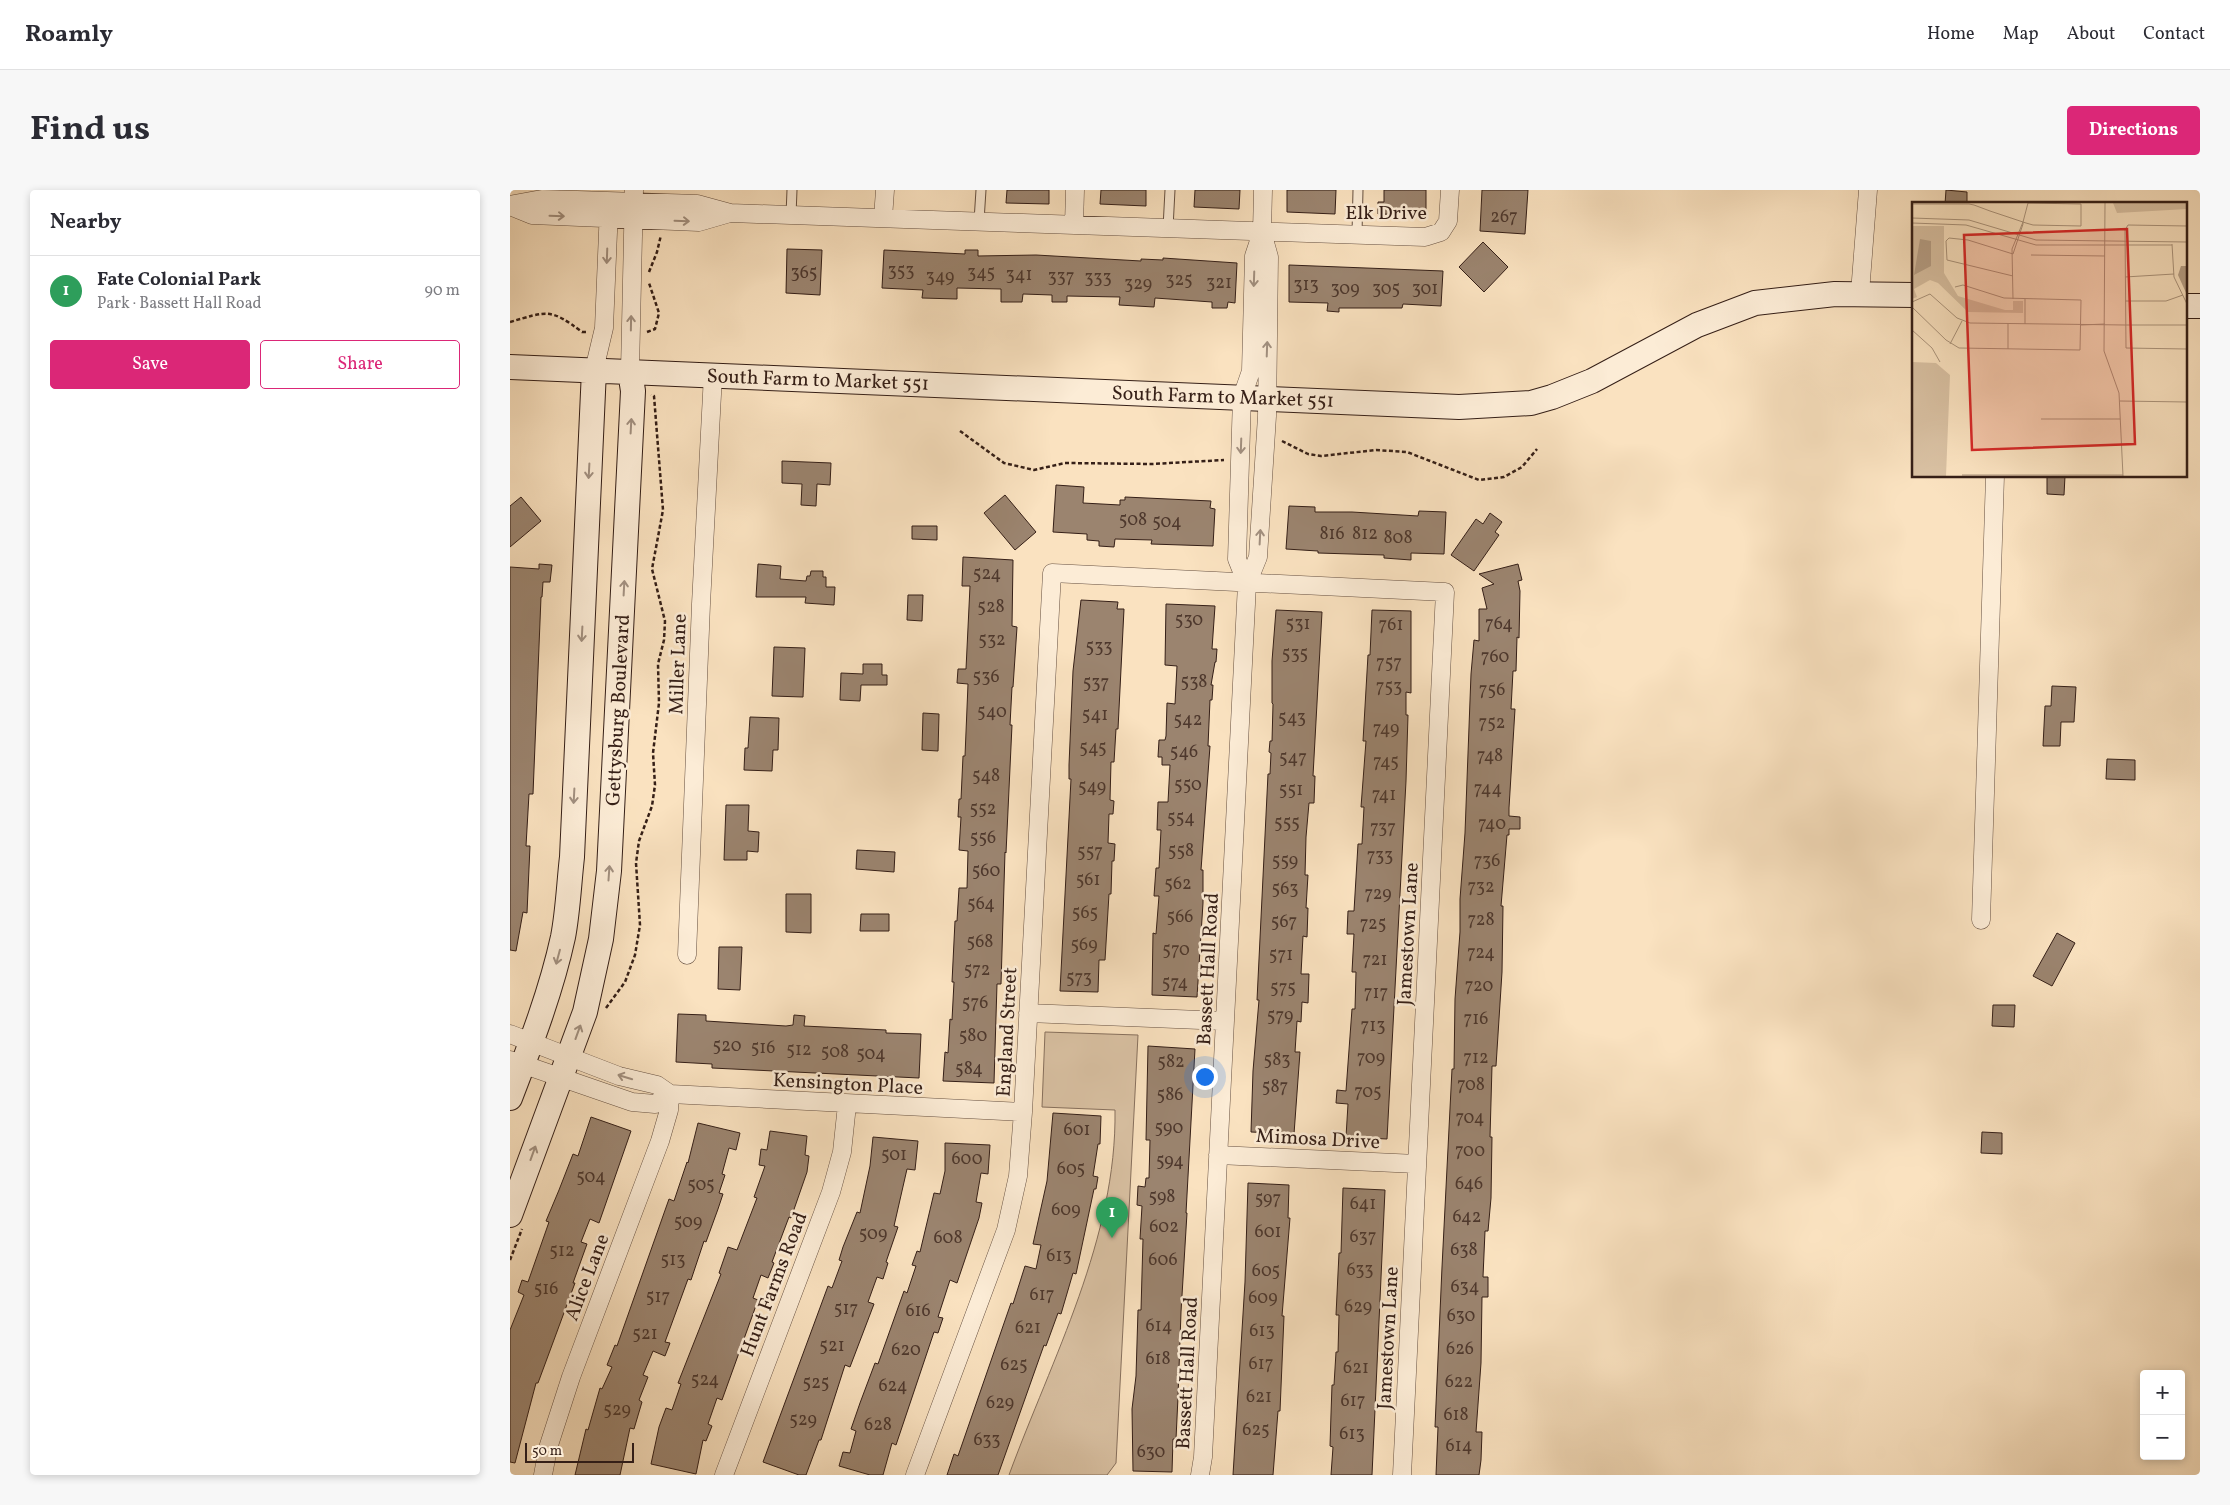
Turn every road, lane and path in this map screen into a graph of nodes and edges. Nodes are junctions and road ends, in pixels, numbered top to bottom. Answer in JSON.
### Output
{"nodes":[{"id":1,"x":792,"y":190,"type":"edge"},
{"id":2,"x":885,"y":190,"type":"edge"},
{"id":3,"x":980,"y":190,"type":"edge"},
{"id":4,"x":1075,"y":190,"type":"edge"},
{"id":5,"x":1170,"y":190,"type":"edge"},
{"id":6,"x":1263,"y":190,"type":"edge"},
{"id":7,"x":1358,"y":190,"type":"edge"},
{"id":8,"x":1450,"y":190,"type":"edge"},
{"id":9,"x":1868,"y":190,"type":"edge"},
{"id":10,"x":609,"y":203,"type":"edge"},
{"id":11,"x":634,"y":204,"type":"edge"},
{"id":12,"x":510,"y":206,"type":"edge"},
{"id":13,"x":791,"y":215,"type":"junction"},
{"id":14,"x":883,"y":218,"type":"junction"},
{"id":15,"x":980,"y":221,"type":"junction"},
{"id":16,"x":1074,"y":225,"type":"junction"},
{"id":17,"x":1168,"y":228,"type":"junction"},
{"id":18,"x":1262,"y":232,"type":"junction"},
{"id":19,"x":1357,"y":234,"type":"junction"},
{"id":20,"x":1860,"y":293,"type":"junction"},
{"id":21,"x":1912,"y":295,"type":"edge"},
{"id":22,"x":510,"y":322,"type":"edge"},
{"id":23,"x":603,"y":333,"type":"junction"},
{"id":24,"x":510,"y":366,"type":"edge"},
{"id":25,"x":594,"y":370,"type":"junction"},
{"id":26,"x":630,"y":372,"type":"junction"},
{"id":27,"x":713,"y":374,"type":"junction"},
{"id":28,"x":1242,"y":397,"type":"junction"},
{"id":29,"x":1266,"y":398,"type":"junction"},
{"id":30,"x":1995,"y":478,"type":"edge"},
{"id":31,"x":1247,"y":584,"type":"junction"},
{"id":32,"x":1981,"y":920,"type":"dead end"},
{"id":33,"x":688,"y":955,"type":"dead end"},
{"id":34,"x":1028,"y":1012,"type":"junction"},
{"id":35,"x":1225,"y":1021,"type":"junction"},
{"id":36,"x":520,"y":1038,"type":"edge"},
{"id":37,"x":516,"y":1062,"type":"edge"},
{"id":38,"x":565,"y":1067,"type":"junction"},
{"id":39,"x":670,"y":1094,"type":"junction"},
{"id":40,"x":510,"y":1098,"type":"edge"},
{"id":41,"x":847,"y":1104,"type":"junction"},
{"id":42,"x":1023,"y":1112,"type":"junction"},
{"id":43,"x":1218,"y":1155,"type":"junction"},
{"id":44,"x":1417,"y":1164,"type":"junction"},
{"id":45,"x":510,"y":1215,"type":"edge"},
{"id":46,"x":543,"y":1475,"type":"edge"},
{"id":47,"x":724,"y":1475,"type":"edge"},
{"id":48,"x":915,"y":1475,"type":"edge"},
{"id":49,"x":1200,"y":1475,"type":"edge"},
{"id":50,"x":1402,"y":1475,"type":"edge"}],
"edges":[{"from":1,"to":13,"type":"lane"},
{"from":2,"to":14,"type":"street"},
{"from":3,"to":15,"type":"lane"},
{"from":4,"to":16,"type":"street"},
{"from":5,"to":17,"type":"lane"},
{"from":6,"to":18,"type":"street","name":"Bassett Hall Road"},
{"from":7,"to":19,"type":"lane"},
{"from":8,"to":19,"type":"street","name":"Elk Drive"},
{"from":9,"to":20,"type":"street"},
{"from":10,"to":11,"type":"street","name":"Elk Drive"},
{"from":10,"to":12,"type":"street","name":"Elk Drive"},
{"from":10,"to":23,"type":"street","name":"Gettysburg Boulevard","one_way":true},
{"from":11,"to":13,"type":"street","name":"Elk Drive"},
{"from":26,"to":11,"type":"street","name":"Gettysburg Boulevard","one_way":true},
{"from":13,"to":14,"type":"street","name":"Elk Drive"},
{"from":14,"to":15,"type":"street","name":"Elk Drive"},
{"from":15,"to":16,"type":"street","name":"Elk Drive"},
{"from":16,"to":17,"type":"street","name":"Elk Drive"},
{"from":17,"to":18,"type":"street","name":"Elk Drive"},
{"from":18,"to":19,"type":"street","name":"Elk Drive"},
{"from":18,"to":28,"type":"street","name":"Bassett Hall Road","one_way":true},
{"from":29,"to":18,"type":"street","name":"Bassett Hall Road","one_way":true},
{"from":20,"to":21,"type":"street","name":"South Farm to Market 551"},
{"from":20,"to":29,"type":"street","name":"South Farm to Market 551"},
{"from":22,"to":23,"type":"path"},
{"from":23,"to":25,"type":"street","name":"Gettysburg Boulevard"},
{"from":24,"to":25,"type":"street","name":"South Farm to Market 551"},
{"from":25,"to":26,"type":"street","name":"South Farm to Market 551"},
{"from":25,"to":36,"type":"street","name":"Gettysburg Boulevard","one_way":true},
{"from":26,"to":27,"type":"street","name":"South Farm to Market 551"},
{"from":38,"to":26,"type":"street","name":"Gettysburg Boulevard","one_way":true},
{"from":27,"to":28,"type":"street","name":"South Farm to Market 551"},
{"from":27,"to":33,"type":"street","name":"Miller Lane"},
{"from":28,"to":29,"type":"street","name":"South Farm to Market 551"},
{"from":28,"to":31,"type":"street","name":"Bassett Hall Road","one_way":true},
{"from":31,"to":29,"type":"street","name":"Bassett Hall Road","one_way":true},
{"from":30,"to":32,"type":"street"},
{"from":31,"to":34,"type":"street","name":"England Street"},
{"from":31,"to":35,"type":"street","name":"Bassett Hall Road"},
{"from":31,"to":44,"type":"street","name":"Jamestown Lane"},
{"from":34,"to":35,"type":"street"},
{"from":34,"to":42,"type":"street","name":"England Street"},
{"from":35,"to":43,"type":"street","name":"Bassett Hall Road"},
{"from":36,"to":37,"type":"street","name":"Gettysburg Boulevard"},
{"from":36,"to":38,"type":"street","name":"Kensington Place"},
{"from":37,"to":38,"type":"street","name":"Kensington Place"},
{"from":37,"to":40,"type":"street","name":"Gettysburg Boulevard"},
{"from":38,"to":39,"type":"street","name":"Kensington Place"},
{"from":45,"to":38,"type":"street","name":"Gettysburg Boulevard","one_way":true},
{"from":39,"to":41,"type":"street","name":"Kensington Place"},
{"from":39,"to":46,"type":"street","name":"Alice Lane"},
{"from":41,"to":42,"type":"street","name":"Kensington Place"},
{"from":41,"to":47,"type":"street","name":"Hunt Farms Road"},
{"from":42,"to":48,"type":"street","name":"England Street"},
{"from":43,"to":44,"type":"street","name":"Mimosa Drive"},
{"from":43,"to":49,"type":"street","name":"Bassett Hall Road"},
{"from":44,"to":50,"type":"street","name":"Jamestown Lane"}]}
